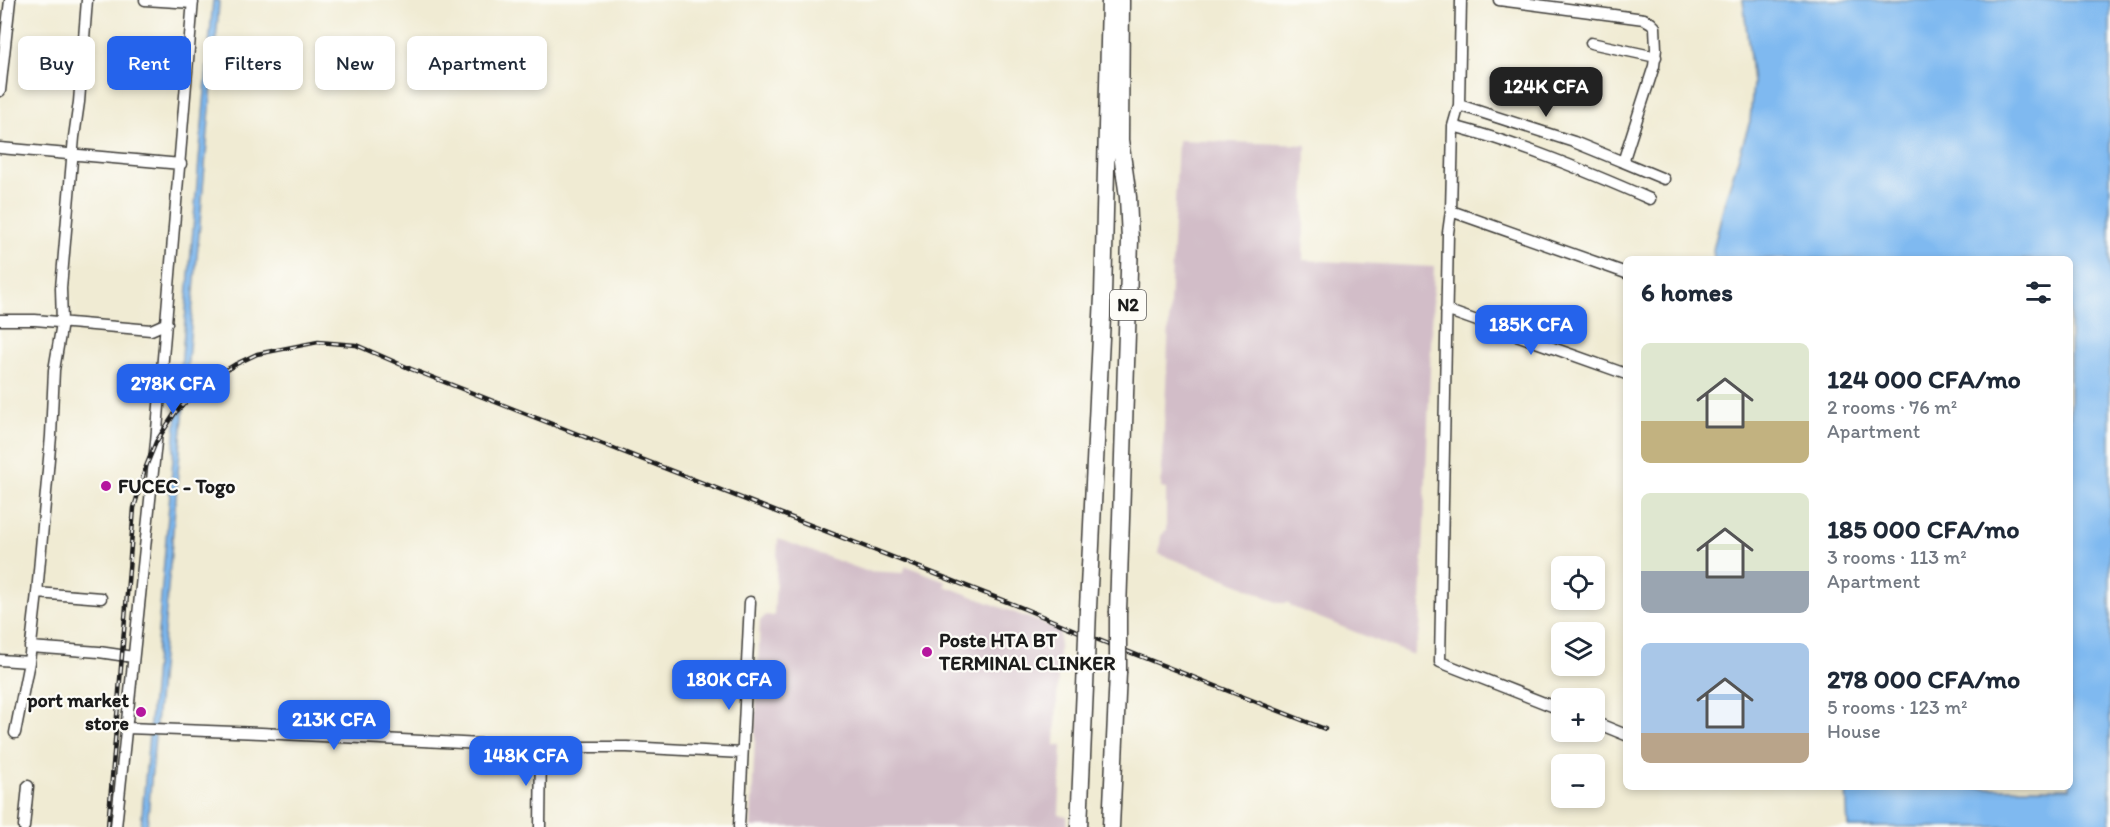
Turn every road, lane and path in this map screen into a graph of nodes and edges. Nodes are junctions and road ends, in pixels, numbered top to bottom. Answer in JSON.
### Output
{"nodes":[{"id":1,"x":10,"y":0,"type":"edge"},
{"id":2,"x":87,"y":0,"type":"edge"},
{"id":3,"x":145,"y":0,"type":"edge"},
{"id":4,"x":1110,"y":0,"type":"edge"},
{"id":5,"x":1121,"y":0,"type":"edge"},
{"id":6,"x":1461,"y":0,"type":"edge"},
{"id":7,"x":1498,"y":0,"type":"edge"},
{"id":8,"x":193,"y":1,"type":"edge"},
{"id":9,"x":1591,"y":43,"type":"dead end"},
{"id":10,"x":1656,"y":57,"type":"junction"},
{"id":11,"x":0,"y":91,"type":"edge"},
{"id":12,"x":1459,"y":105,"type":"junction"},
{"id":13,"x":1453,"y":126,"type":"junction"},
{"id":14,"x":0,"y":148,"type":"edge"},
{"id":15,"x":73,"y":153,"type":"junction"},
{"id":16,"x":1623,"y":162,"type":"junction"},
{"id":17,"x":180,"y":164,"type":"junction"},
{"id":18,"x":1664,"y":179,"type":"dead end"},
{"id":19,"x":1650,"y":199,"type":"dead end"},
{"id":20,"x":1451,"y":211,"type":"junction"},
{"id":21,"x":1623,"y":272,"type":"edge"},
{"id":22,"x":1446,"y":310,"type":"junction"},
{"id":23,"x":0,"y":320,"type":"edge"},
{"id":24,"x":62,"y":323,"type":"junction"},
{"id":25,"x":167,"y":323,"type":"junction"},
{"id":26,"x":1623,"y":374,"type":"edge"},
{"id":27,"x":38,"y":594,"type":"junction"},
{"id":28,"x":101,"y":598,"type":"dead end"},
{"id":29,"x":750,"y":602,"type":"dead end"},
{"id":30,"x":30,"y":646,"type":"junction"},
{"id":31,"x":133,"y":657,"type":"junction"},
{"id":32,"x":0,"y":660,"type":"edge"},
{"id":33,"x":29,"y":662,"type":"junction"},
{"id":34,"x":1551,"y":706,"type":"edge"},
{"id":35,"x":1605,"y":726,"type":"edge"},
{"id":36,"x":127,"y":728,"type":"junction"},
{"id":37,"x":15,"y":733,"type":"dead end"},
{"id":38,"x":1623,"y":734,"type":"edge"},
{"id":39,"x":541,"y":747,"type":"junction"},
{"id":40,"x":742,"y":753,"type":"junction"},
{"id":41,"x":28,"y":786,"type":"dead end"},
{"id":42,"x":24,"y":827,"type":"edge"},
{"id":43,"x":116,"y":827,"type":"edge"},
{"id":44,"x":540,"y":827,"type":"edge"},
{"id":45,"x":739,"y":827,"type":"edge"},
{"id":46,"x":1079,"y":827,"type":"edge"},
{"id":47,"x":1111,"y":827,"type":"edge"}],
"edges":[{"from":1,"to":11,"type":"street"},
{"from":2,"to":15,"type":"street"},
{"from":3,"to":8,"type":"street"},
{"from":4,"to":46,"type":"highway","number":"N2","bridge":true},
{"from":5,"to":47,"type":"highway","number":"N2","bridge":true},
{"from":6,"to":12,"type":"street"},
{"from":7,"to":10,"type":"street"},
{"from":8,"to":17,"type":"street"},
{"from":9,"to":10,"type":"street"},
{"from":10,"to":16,"type":"street"},
{"from":12,"to":13,"type":"street"},
{"from":12,"to":16,"type":"street"},
{"from":13,"to":19,"type":"street"},
{"from":13,"to":20,"type":"street"},
{"from":14,"to":15,"type":"street"},
{"from":15,"to":17,"type":"street"},
{"from":15,"to":24,"type":"street"},
{"from":16,"to":18,"type":"street"},
{"from":17,"to":25,"type":"street"},
{"from":20,"to":21,"type":"street"},
{"from":20,"to":22,"type":"street"},
{"from":22,"to":26,"type":"street"},
{"from":22,"to":34,"type":"street"},
{"from":23,"to":24,"type":"street"},
{"from":24,"to":25,"type":"street"},
{"from":24,"to":27,"type":"street"},
{"from":25,"to":31,"type":"street"},
{"from":27,"to":28,"type":"street"},
{"from":27,"to":30,"type":"street"},
{"from":29,"to":40,"type":"street"},
{"from":30,"to":31,"type":"street"},
{"from":30,"to":33,"type":"street"},
{"from":31,"to":36,"type":"street"},
{"from":32,"to":33,"type":"street"},
{"from":33,"to":37,"type":"street"},
{"from":35,"to":38,"type":"street"},
{"from":36,"to":39,"type":"street"},
{"from":36,"to":43,"type":"street"},
{"from":39,"to":40,"type":"street"},
{"from":39,"to":44,"type":"street"},
{"from":40,"to":45,"type":"street"},
{"from":41,"to":42,"type":"street"}]}
